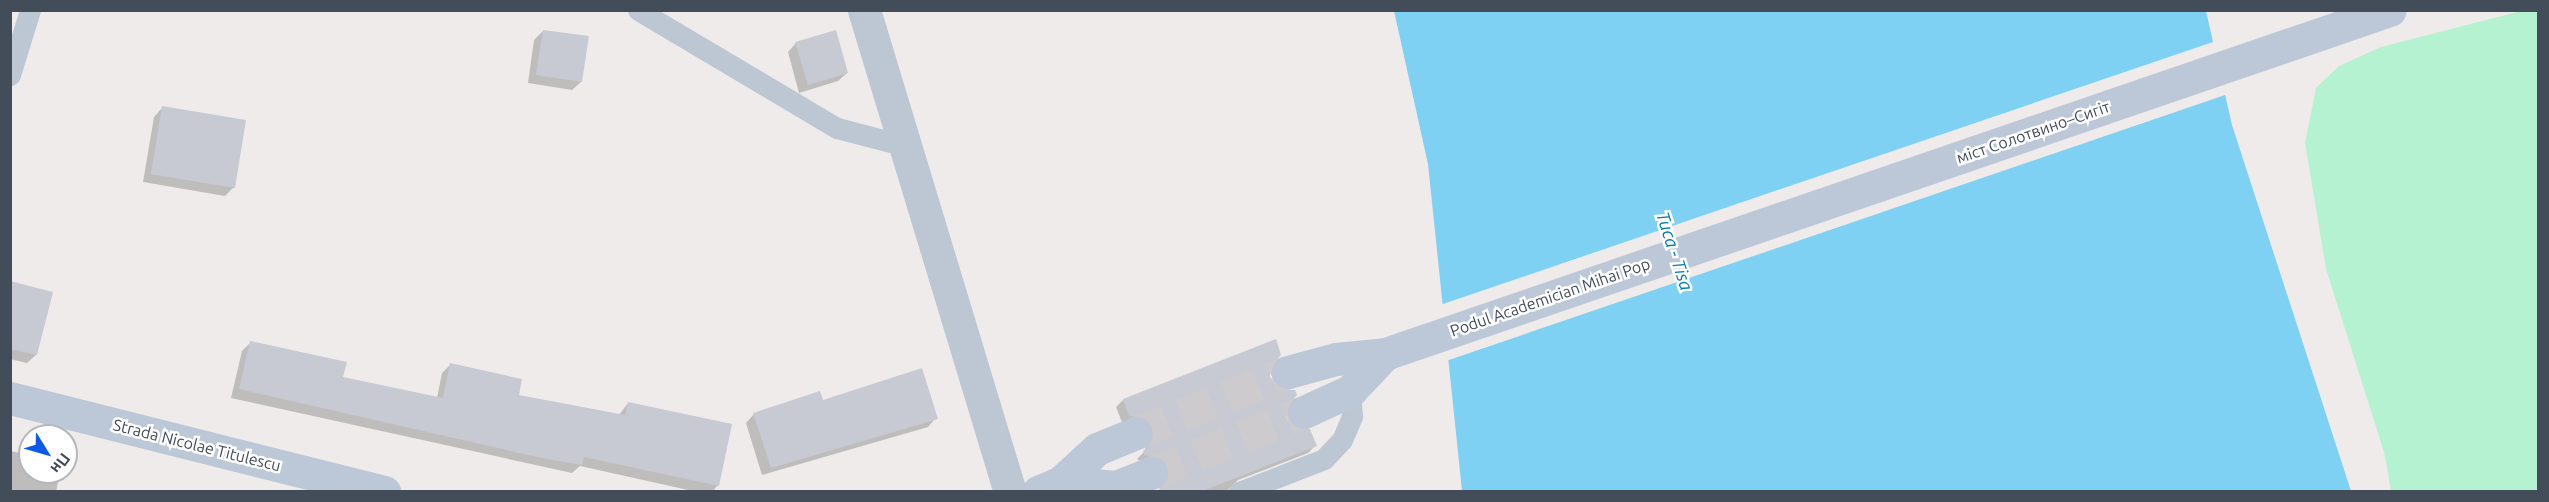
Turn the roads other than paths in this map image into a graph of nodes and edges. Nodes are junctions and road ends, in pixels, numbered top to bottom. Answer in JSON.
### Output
{"nodes":[{"id":1,"x":30,"y":10,"type":"edge"},
{"id":2,"x":638,"y":10,"type":"edge"},
{"id":3,"x":864,"y":10,"type":"edge"},
{"id":4,"x":2390,"y":10,"type":"edge"},
{"id":5,"x":10,"y":75,"type":"edge"},
{"id":6,"x":906,"y":146,"type":"junction"},
{"id":7,"x":1676,"y":254,"type":"joint"},
{"id":8,"x":1385,"y":354,"type":"junction"},
{"id":9,"x":1288,"y":372,"type":"tunnel mouth"},
{"id":10,"x":1350,"y":391,"type":"junction"},
{"id":11,"x":10,"y":398,"type":"edge"},
{"id":12,"x":1304,"y":412,"type":"tunnel mouth"},
{"id":13,"x":1136,"y":433,"type":"tunnel mouth"},
{"id":14,"x":1151,"y":473,"type":"tunnel mouth"},
{"id":15,"x":1049,"y":487,"type":"edge"},
{"id":16,"x":1118,"y":489,"type":"edge"},
{"id":17,"x":384,"y":492,"type":"edge"},
{"id":18,"x":1010,"y":492,"type":"edge"},
{"id":19,"x":1239,"y":492,"type":"edge"}],
"edges":[{"from":1,"to":5,"type":"lane"},
{"from":2,"to":6,"type":"lane"},
{"from":3,"to":6,"type":"street"},
{"from":4,"to":7,"type":"street","name":"міст Солотвино–Сигіт"},
{"from":6,"to":18,"type":"street"},
{"from":7,"to":8,"type":"street","name":"Podul Academician Mihai Pop"},
{"from":8,"to":9,"type":"street"},
{"from":8,"to":10,"type":"street"},
{"from":10,"to":12,"type":"street"},
{"from":10,"to":19,"type":"lane"},
{"from":11,"to":17,"type":"street","name":"Strada Nicolae Titulescu"},
{"from":13,"to":15,"type":"street"},
{"from":14,"to":16,"type":"street"},
{"from":15,"to":16,"type":"street"}]}
